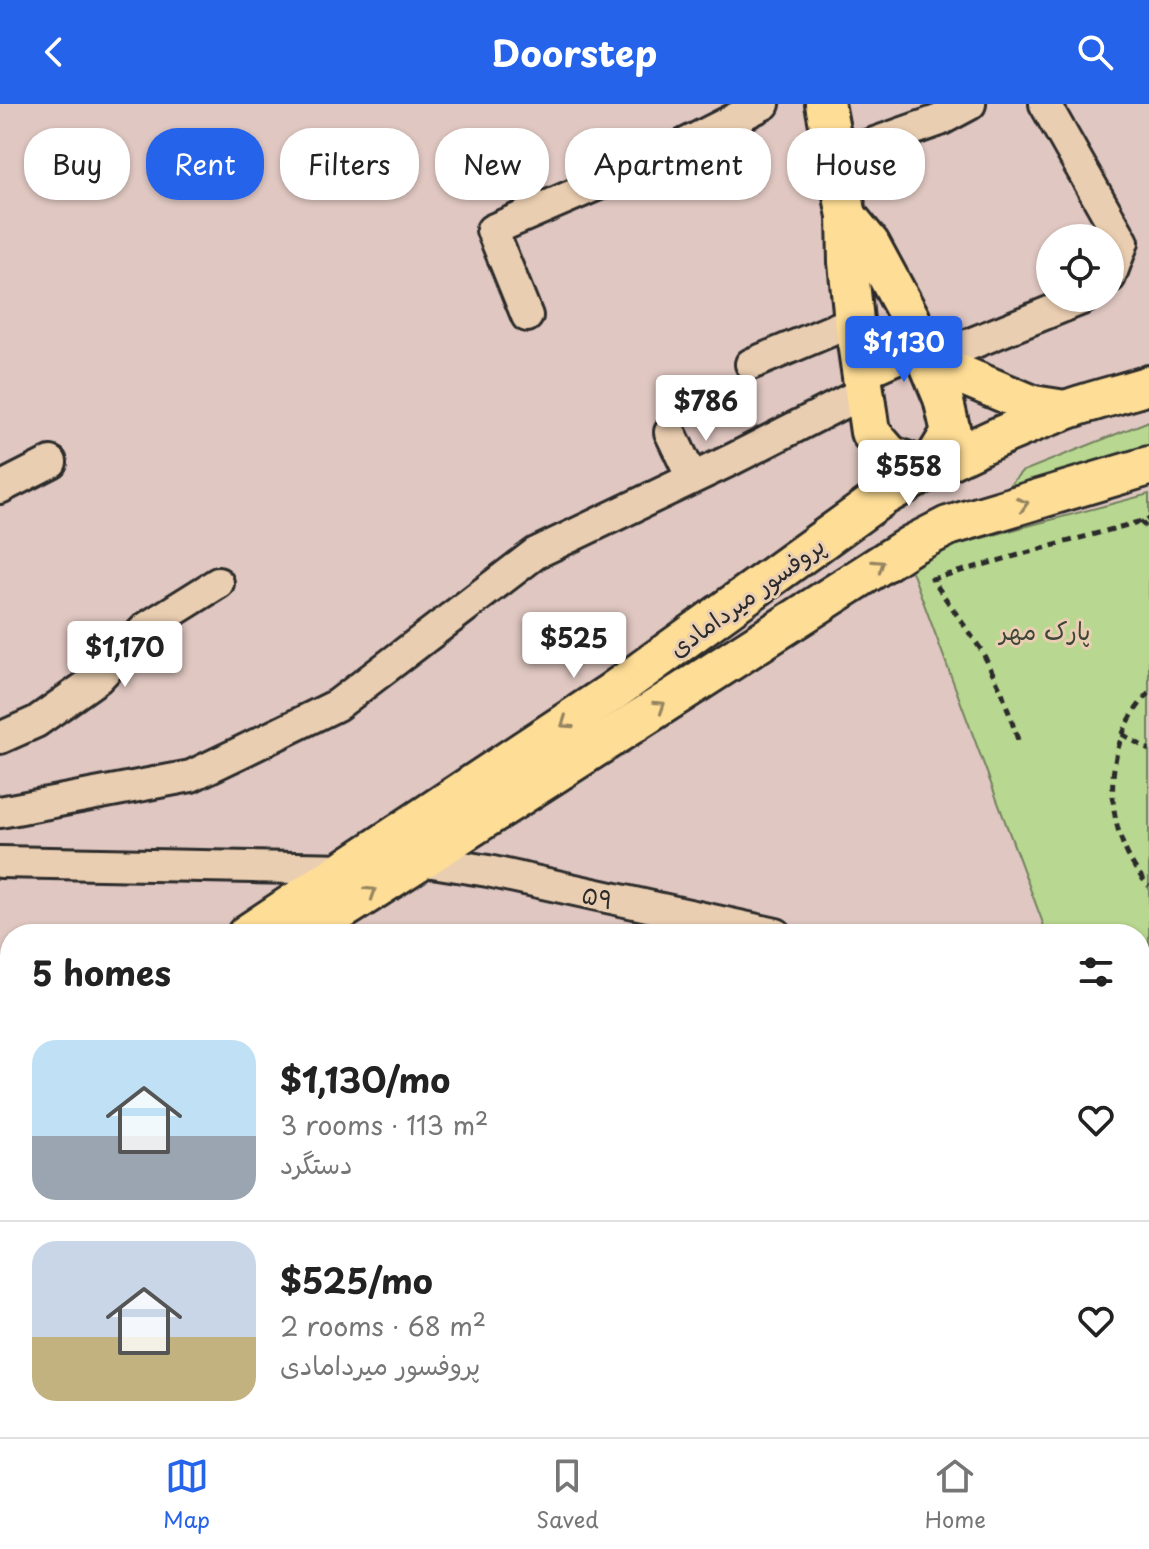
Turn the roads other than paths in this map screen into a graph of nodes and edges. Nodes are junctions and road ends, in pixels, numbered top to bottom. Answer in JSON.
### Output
{"nodes":[{"id":1,"x":764,"y":104,"type":"edge"},
{"id":2,"x":825,"y":104,"type":"edge"},
{"id":3,"x":970,"y":104,"type":"edge"},
{"id":4,"x":1045,"y":104,"type":"edge"},
{"id":5,"x":830,"y":128,"type":"edge"},
{"id":6,"x":917,"y":128,"type":"edge"},
{"id":7,"x":844,"y":200,"type":"edge"},
{"id":8,"x":847,"y":216,"type":"junction"},
{"id":9,"x":1113,"y":224,"type":"edge"},
{"id":10,"x":1043,"y":312,"type":"edge"},
{"id":11,"x":527,"y":316,"type":"dead end"},
{"id":12,"x":854,"y":321,"type":"junction"},
{"id":13,"x":924,"y":352,"type":"junction"},
{"id":14,"x":751,"y":364,"type":"dead end"},
{"id":15,"x":863,"y":381,"type":"junction"},
{"id":16,"x":1149,"y":385,"type":"edge"},
{"id":17,"x":1065,"y":410,"type":"junction"},
{"id":18,"x":670,"y":432,"type":"dead end"},
{"id":19,"x":870,"y":432,"type":"junction"},
{"id":20,"x":51,"y":462,"type":"dead end"},
{"id":21,"x":1149,"y":466,"type":"edge"},
{"id":22,"x":928,"y":470,"type":"junction"},
{"id":23,"x":692,"y":478,"type":"junction"},
{"id":24,"x":0,"y":488,"type":"edge"},
{"id":25,"x":856,"y":516,"type":"junction"},
{"id":26,"x":948,"y":526,"type":"junction"},
{"id":27,"x":218,"y":583,"type":"dead end"},
{"id":28,"x":0,"y":738,"type":"edge"},
{"id":29,"x":0,"y":812,"type":"edge"},
{"id":30,"x":4,"y":854,"type":"edge"},
{"id":31,"x":420,"y":860,"type":"junction"},
{"id":32,"x":348,"y":869,"type":"junction"},
{"id":33,"x":263,"y":924,"type":"edge"},
{"id":34,"x":321,"y":924,"type":"edge"},
{"id":35,"x":675,"y":924,"type":"edge"}],
"edges":[{"from":1,"to":11,"type":"street"},
{"from":2,"to":5,"type":"main road"},
{"from":3,"to":6,"type":"street"},
{"from":4,"to":9,"type":"street"},
{"from":7,"to":8,"type":"main road"},
{"from":8,"to":12,"type":"main road"},
{"from":8,"to":13,"type":"main road"},
{"from":10,"to":13,"type":"street"},
{"from":12,"to":14,"type":"street"},
{"from":12,"to":15,"type":"main road"},
{"from":13,"to":15,"type":"main road"},
{"from":13,"to":17,"type":"main road"},
{"from":13,"to":22,"type":"main road"},
{"from":15,"to":19,"type":"main road"},
{"from":15,"to":23,"type":"street"},
{"from":16,"to":17,"type":"main road","name":"پروفسور میردامادی"},
{"from":17,"to":22,"type":"main road","name":"پروفسور میردامادی"},
{"from":18,"to":23,"type":"street"},
{"from":19,"to":22,"type":"main road"},
{"from":19,"to":25,"type":"main road"},
{"from":20,"to":24,"type":"street"},
{"from":26,"to":21,"type":"main road","name":"پروفسور میردامادی","one_way":true},
{"from":22,"to":25,"type":"main road","name":"پروفسور میردامادی"},
{"from":22,"to":26,"type":"main road"},
{"from":23,"to":29,"type":"street"},
{"from":25,"to":32,"type":"main road","name":"پروفسور میردامادی","one_way":true},
{"from":31,"to":26,"type":"main road","name":"پروفسور میردامادی","one_way":true},
{"from":27,"to":28,"type":"street"},
{"from":30,"to":32,"type":"street"},
{"from":34,"to":31,"type":"main road","name":"پروفسور میردامادی","one_way":true},
{"from":31,"to":35,"type":"street","name":"۵۹"},
{"from":32,"to":33,"type":"main road","name":"پروفسور میردامادی"}]}
